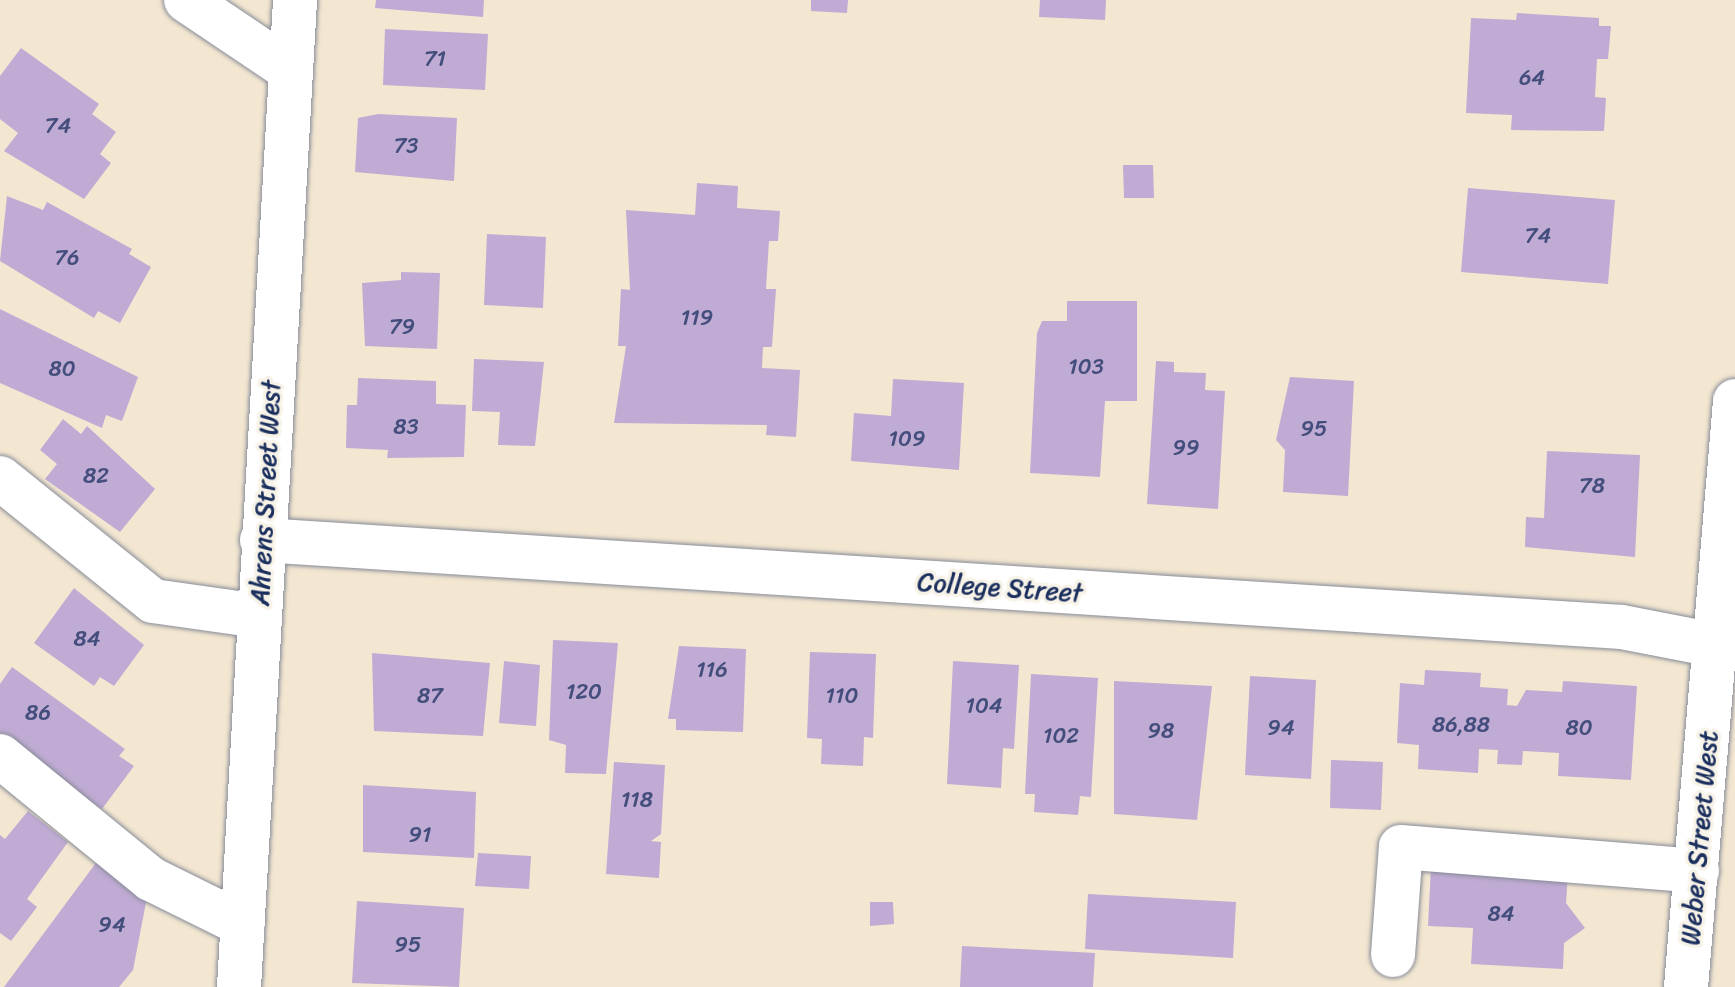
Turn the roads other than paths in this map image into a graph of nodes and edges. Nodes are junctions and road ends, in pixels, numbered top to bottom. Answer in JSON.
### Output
{"nodes":[{"id":1,"x":186,"y":0,"type":"edge"},
{"id":2,"x":295,"y":0,"type":"edge"},
{"id":3,"x":290,"y":70,"type":"junction"},
{"id":4,"x":1735,"y":401,"type":"edge"},
{"id":5,"x":0,"y":478,"type":"edge"},
{"id":6,"x":262,"y":540,"type":"junction"},
{"id":7,"x":259,"y":616,"type":"junction"},
{"id":8,"x":1727,"y":648,"type":"edge"},
{"id":9,"x":0,"y":756,"type":"edge"},
{"id":10,"x":1697,"y":871,"type":"junction"},
{"id":11,"x":242,"y":924,"type":"junction"},
{"id":12,"x":1393,"y":955,"type":"dead end"},
{"id":13,"x":239,"y":987,"type":"edge"},
{"id":14,"x":1686,"y":987,"type":"edge"}],
"edges":[{"from":1,"to":3,"type":"street"},
{"from":2,"to":3,"type":"street","name":"Ahrens Street West"},
{"from":3,"to":6,"type":"street","name":"Ahrens Street West"},
{"from":4,"to":8,"type":"street","name":"Weber Street West"},
{"from":5,"to":7,"type":"street"},
{"from":6,"to":7,"type":"street","name":"Ahrens Street West"},
{"from":6,"to":8,"type":"street","name":"College Street"},
{"from":7,"to":11,"type":"street","name":"Ahrens Street West"},
{"from":8,"to":10,"type":"street","name":"Weber Street West"},
{"from":9,"to":11,"type":"street"},
{"from":10,"to":12,"type":"street"},
{"from":10,"to":14,"type":"street","name":"Weber Street West"},
{"from":11,"to":13,"type":"street","name":"Ahrens Street West"}]}
